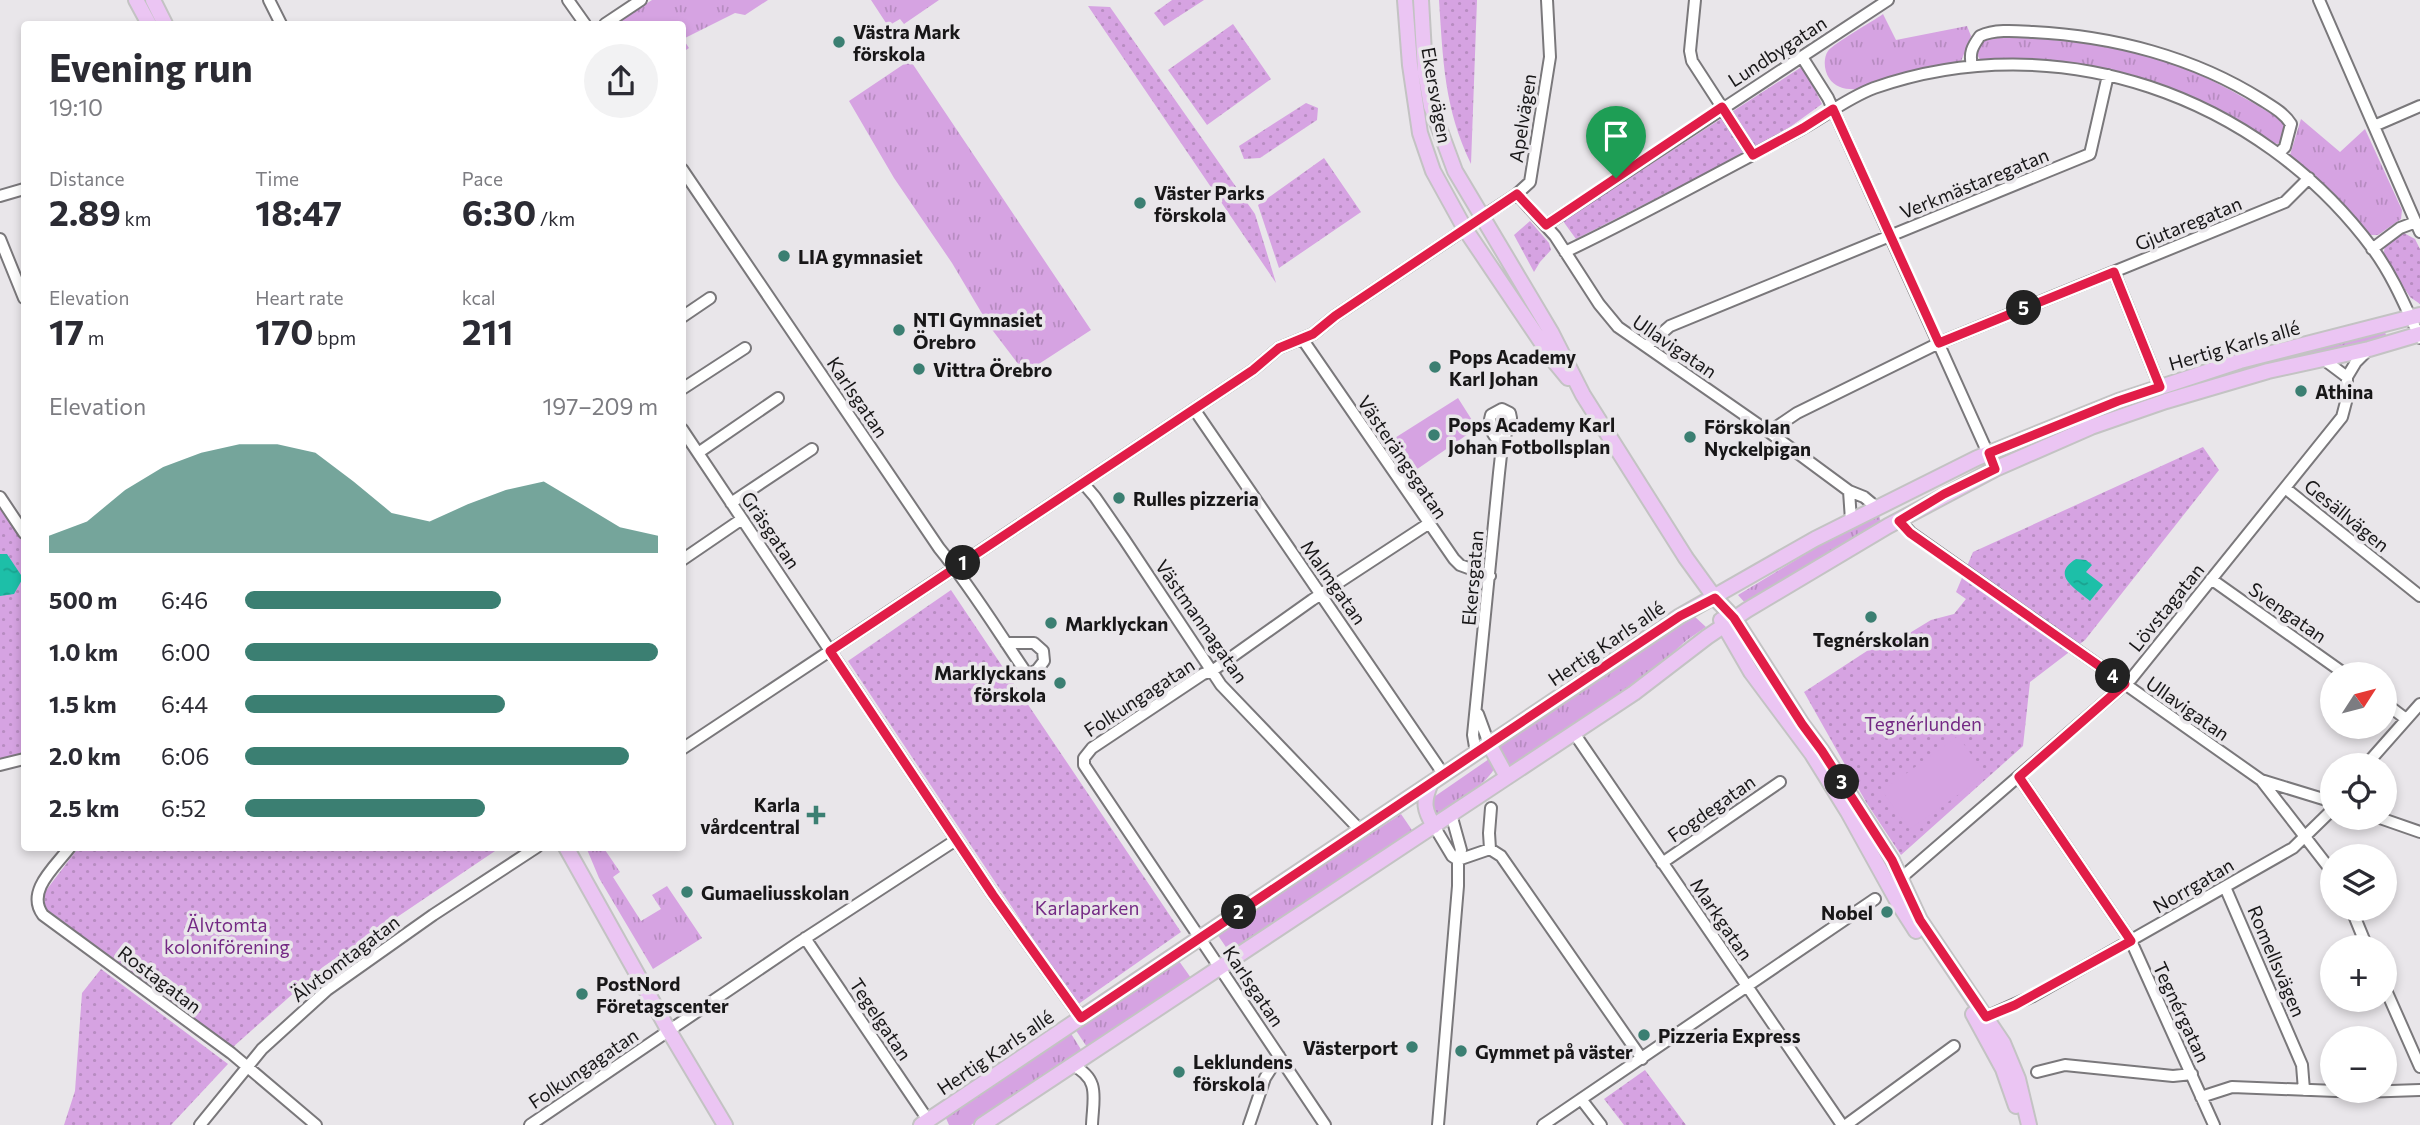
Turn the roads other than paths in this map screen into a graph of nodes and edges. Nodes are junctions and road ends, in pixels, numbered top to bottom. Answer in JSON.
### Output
{"nodes":[{"id":1,"x":136,"y":0,"type":"edge"},
{"id":2,"x":153,"y":0,"type":"edge"},
{"id":3,"x":269,"y":0,"type":"edge"},
{"id":4,"x":569,"y":0,"type":"edge"},
{"id":5,"x":641,"y":0,"type":"edge"},
{"id":6,"x":1405,"y":0,"type":"edge"},
{"id":7,"x":1422,"y":0,"type":"edge"},
{"id":8,"x":1547,"y":0,"type":"edge"},
{"id":9,"x":1695,"y":0,"type":"edge"},
{"id":10,"x":1888,"y":0,"type":"edge"},
{"id":11,"x":2319,"y":0,"type":"edge"},
{"id":12,"x":1874,"y":4,"type":"edge"},
{"id":13,"x":147,"y":21,"type":"edge"},
{"id":14,"x":164,"y":21,"type":"edge"},
{"id":15,"x":280,"y":21,"type":"edge"},
{"id":16,"x":583,"y":21,"type":"edge"},
{"id":17,"x":610,"y":21,"type":"edge"},
{"id":18,"x":1802,"y":57,"type":"junction"},
{"id":19,"x":1972,"y":66,"type":"junction"},
{"id":20,"x":2108,"y":75,"type":"junction"},
{"id":21,"x":2420,"y":106,"type":"edge"},
{"id":22,"x":1722,"y":107,"type":"junction"},
{"id":23,"x":1833,"y":109,"type":"junction"},
{"id":24,"x":2374,"y":126,"type":"junction"},
{"id":25,"x":2279,"y":153,"type":"junction"},
{"id":26,"x":1753,"y":155,"type":"junction"},
{"id":27,"x":686,"y":175,"type":"edge"},
{"id":28,"x":2309,"y":177,"type":"junction"},
{"id":29,"x":21,"y":190,"type":"edge"},
{"id":30,"x":1517,"y":194,"type":"junction"},
{"id":31,"x":0,"y":196,"type":"edge"},
{"id":32,"x":1482,"y":217,"type":"junction"},
{"id":33,"x":1546,"y":225,"type":"junction"},
{"id":34,"x":2418,"y":227,"type":"edge"},
{"id":35,"x":1465,"y":229,"type":"junction"},
{"id":36,"x":1890,"y":236,"type":"junction"},
{"id":37,"x":0,"y":240,"type":"edge"},
{"id":38,"x":2372,"y":248,"type":"junction"},
{"id":39,"x":1565,"y":252,"type":"junction"},
{"id":40,"x":2114,"y":272,"type":"junction"},
{"id":41,"x":21,"y":291,"type":"edge"},
{"id":42,"x":710,"y":298,"type":"dead end"},
{"id":43,"x":686,"y":314,"type":"edge"},
{"id":44,"x":2415,"y":316,"type":"edge"},
{"id":45,"x":2420,"y":335,"type":"edge"},
{"id":46,"x":1303,"y":340,"type":"junction"},
{"id":47,"x":1939,"y":343,"type":"junction"},
{"id":48,"x":1647,"y":346,"type":"junction"},
{"id":49,"x":745,"y":348,"type":"dead end"},
{"id":50,"x":2369,"y":349,"type":"junction"},
{"id":51,"x":2323,"y":359,"type":"junction"},
{"id":52,"x":2347,"y":377,"type":"junction"},
{"id":53,"x":686,"y":386,"type":"edge"},
{"id":54,"x":2163,"y":394,"type":"junction"},
{"id":55,"x":1583,"y":396,"type":"junction"},
{"id":56,"x":778,"y":398,"type":"dead end"},
{"id":57,"x":1194,"y":409,"type":"junction"},
{"id":58,"x":1769,"y":432,"type":"junction"},
{"id":59,"x":686,"y":442,"type":"edge"},
{"id":60,"x":1502,"y":446,"type":"dead end"},
{"id":61,"x":812,"y":449,"type":"dead end"},
{"id":62,"x":698,"y":453,"type":"junction"},
{"id":63,"x":1989,"y":453,"type":"junction"},
{"id":64,"x":1995,"y":469,"type":"junction"},
{"id":65,"x":1083,"y":483,"type":"junction"},
{"id":66,"x":2285,"y":488,"type":"junction"},
{"id":67,"x":1849,"y":491,"type":"junction"},
{"id":68,"x":0,"y":497,"type":"edge"},
{"id":69,"x":731,"y":503,"type":"junction"},
{"id":70,"x":1876,"y":507,"type":"junction"},
{"id":71,"x":742,"y":519,"type":"junction"},
{"id":72,"x":1851,"y":520,"type":"junction"},
{"id":73,"x":1899,"y":521,"type":"junction"},
{"id":74,"x":1428,"y":524,"type":"junction"},
{"id":75,"x":21,"y":528,"type":"edge"},
{"id":76,"x":686,"y":556,"type":"edge"},
{"id":77,"x":955,"y":568,"type":"junction"},
{"id":78,"x":1490,"y":576,"type":"junction"},
{"id":79,"x":2211,"y":579,"type":"junction"},
{"id":80,"x":1321,"y":594,"type":"junction"},
{"id":81,"x":2420,"y":596,"type":"edge"},
{"id":82,"x":1715,"y":598,"type":"junction"},
{"id":83,"x":1728,"y":622,"type":"junction"},
{"id":84,"x":1006,"y":643,"type":"dead end"},
{"id":85,"x":830,"y":651,"type":"junction"},
{"id":86,"x":2328,"y":662,"type":"edge"},
{"id":87,"x":1212,"y":671,"type":"junction"},
{"id":88,"x":2125,"y":684,"type":"junction"},
{"id":89,"x":2420,"y":704,"type":"edge"},
{"id":90,"x":1477,"y":712,"type":"junction"},
{"id":91,"x":2398,"y":713,"type":"edge"},
{"id":92,"x":2406,"y":719,"type":"junction"},
{"id":93,"x":1574,"y":733,"type":"junction"},
{"id":94,"x":1489,"y":744,"type":"junction"},
{"id":95,"x":686,"y":746,"type":"edge"},
{"id":96,"x":1476,"y":753,"type":"junction"},
{"id":97,"x":2376,"y":753,"type":"edge"},
{"id":98,"x":21,"y":760,"type":"edge"},
{"id":99,"x":1083,"y":762,"type":"joint"},
{"id":100,"x":0,"y":765,"type":"edge"},
{"id":101,"x":1444,"y":775,"type":"junction"},
{"id":102,"x":1507,"y":777,"type":"junction"},
{"id":103,"x":2019,"y":777,"type":"junction"},
{"id":104,"x":2261,"y":780,"type":"junction"},
{"id":105,"x":1780,"y":782,"type":"dead end"},
{"id":106,"x":1430,"y":785,"type":"junction"},
{"id":107,"x":2320,"y":798,"type":"edge"},
{"id":108,"x":1491,"y":808,"type":"dead end"},
{"id":109,"x":1451,"y":814,"type":"junction"},
{"id":110,"x":2320,"y":823,"type":"edge"},
{"id":111,"x":2397,"y":824,"type":"edge"},
{"id":112,"x":1434,"y":826,"type":"junction"},
{"id":113,"x":1361,"y":831,"type":"junction"},
{"id":114,"x":2420,"y":832,"type":"edge"},
{"id":115,"x":2305,"y":838,"type":"junction"},
{"id":116,"x":956,"y":840,"type":"junction"},
{"id":117,"x":1490,"y":849,"type":"junction"},
{"id":118,"x":68,"y":851,"type":"edge"},
{"id":119,"x":531,"y":851,"type":"edge"},
{"id":120,"x":568,"y":851,"type":"edge"},
{"id":121,"x":2320,"y":857,"type":"edge"},
{"id":122,"x":1458,"y":860,"type":"junction"},
{"id":123,"x":1662,"y":863,"type":"junction"},
{"id":124,"x":1900,"y":878,"type":"junction"},
{"id":125,"x":2225,"y":887,"type":"junction"},
{"id":126,"x":1875,"y":900,"type":"dead end"},
{"id":127,"x":805,"y":938,"type":"junction"},
{"id":128,"x":1200,"y":938,"type":"junction"},
{"id":129,"x":2131,"y":941,"type":"junction"},
{"id":130,"x":1219,"y":967,"type":"junction"},
{"id":131,"x":1746,"y":986,"type":"junction"},
{"id":132,"x":2396,"y":1012,"type":"edge"},
{"id":133,"x":1986,"y":1017,"type":"junction"},
{"id":134,"x":1081,"y":1018,"type":"junction"},
{"id":135,"x":669,"y":1031,"type":"junction"},
{"id":136,"x":1954,"y":1046,"type":"dead end"},
{"id":137,"x":1279,"y":1056,"type":"junction"},
{"id":138,"x":1642,"y":1059,"type":"junction"},
{"id":139,"x":1072,"y":1065,"type":"junction"},
{"id":140,"x":247,"y":1066,"type":"junction"},
{"id":141,"x":2420,"y":1067,"type":"edge"},
{"id":142,"x":2037,"y":1072,"type":"dead end"},
{"id":143,"x":2192,"y":1074,"type":"junction"},
{"id":144,"x":2304,"y":1090,"type":"junction"},
{"id":145,"x":2420,"y":1090,"type":"edge"},
{"id":146,"x":2201,"y":1097,"type":"junction"},
{"id":147,"x":1581,"y":1099,"type":"junction"},
{"id":148,"x":925,"y":1122,"type":"edge"},
{"id":149,"x":200,"y":1125,"type":"edge"},
{"id":150,"x":316,"y":1125,"type":"edge"},
{"id":151,"x":530,"y":1125,"type":"edge"},
{"id":152,"x":725,"y":1125,"type":"edge"},
{"id":153,"x":982,"y":1125,"type":"edge"},
{"id":154,"x":1092,"y":1125,"type":"edge"},
{"id":155,"x":1249,"y":1125,"type":"edge"},
{"id":156,"x":1325,"y":1125,"type":"edge"},
{"id":157,"x":1438,"y":1125,"type":"edge"},
{"id":158,"x":1544,"y":1125,"type":"edge"},
{"id":159,"x":1601,"y":1125,"type":"edge"},
{"id":160,"x":1844,"y":1125,"type":"edge"},
{"id":161,"x":2020,"y":1125,"type":"edge"},
{"id":162,"x":2029,"y":1125,"type":"edge"},
{"id":163,"x":2214,"y":1125,"type":"edge"}],
"edges":[{"from":1,"to":13,"type":"main road"},
{"from":2,"to":14,"type":"main road"},
{"from":3,"to":15,"type":"street"},
{"from":4,"to":16,"type":"street"},
{"from":5,"to":17,"type":"street"},
{"from":6,"to":35,"type":"main road","name":"Ekersvägen"},
{"from":7,"to":32,"type":"main road","name":"Ekersvägen"},
{"from":8,"to":30,"type":"street","name":"Apelvägen"},
{"from":9,"to":22,"type":"street"},
{"from":10,"to":12,"type":"street","name":"Lundbygatan"},
{"from":11,"to":24,"type":"street"},
{"from":12,"to":18,"type":"street","name":"Lundbygatan"},
{"from":18,"to":22,"type":"street","name":"Lundbygatan"},
{"from":18,"to":23,"type":"street"},
{"from":19,"to":20,"type":"street"},
{"from":19,"to":23,"type":"street"},
{"from":19,"to":25,"type":"street"},
{"from":20,"to":25,"type":"street"},
{"from":20,"to":36,"type":"street","name":"Verkmästaregatan"},
{"from":21,"to":24,"type":"street"},
{"from":22,"to":26,"type":"street"},
{"from":22,"to":33,"type":"street","name":"Lundbygatan"},
{"from":23,"to":26,"type":"street"},
{"from":23,"to":36,"type":"street"},
{"from":24,"to":34,"type":"street"},
{"from":25,"to":28,"type":"street"},
{"from":26,"to":39,"type":"street"},
{"from":27,"to":77,"type":"street","name":"Karlsgatan"},
{"from":28,"to":38,"type":"street"},
{"from":28,"to":40,"type":"street","name":"Gjutaregatan"},
{"from":29,"to":31,"type":"street"},
{"from":30,"to":32,"type":"street","name":"Apelvägen"},
{"from":30,"to":33,"type":"street","name":"Ullavigatan"},
{"from":32,"to":35,"type":"main road"},
{"from":32,"to":55,"type":"main road","name":"Ekersvägen"},
{"from":33,"to":39,"type":"street","name":"Ullavigatan"},
{"from":34,"to":38,"type":"street"},
{"from":35,"to":46,"type":"street"},
{"from":35,"to":55,"type":"main road","name":"Ekersvägen"},
{"from":36,"to":47,"type":"street"},
{"from":36,"to":48,"type":"street","name":"Verkmästaregatan"},
{"from":37,"to":41,"type":"street"},
{"from":38,"to":44,"type":"street"},
{"from":39,"to":48,"type":"street","name":"Ullavigatan"},
{"from":40,"to":47,"type":"street","name":"Gjutaregatan"},
{"from":40,"to":54,"type":"street"},
{"from":42,"to":43,"type":"street"},
{"from":44,"to":45,"type":"street"},
{"from":44,"to":54,"type":"main road","name":"Hertig Karls allé"},
{"from":45,"to":50,"type":"main road","name":"Hertig Karls allé"},
{"from":46,"to":57,"type":"street"},
{"from":46,"to":74,"type":"street","name":"Västerängsgatan"},
{"from":47,"to":58,"type":"street","name":"Gjutaregatan"},
{"from":47,"to":63,"type":"street"},
{"from":48,"to":58,"type":"street","name":"Ullavigatan"},
{"from":49,"to":53,"type":"street"},
{"from":50,"to":51,"type":"main road","name":"Hertig Karls allé"},
{"from":50,"to":52,"type":"street"},
{"from":51,"to":52,"type":"street"},
{"from":51,"to":54,"type":"main road","name":"Hertig Karls allé"},
{"from":52,"to":66,"type":"street","name":"Lövstagatan"},
{"from":54,"to":63,"type":"main road","name":"Hertig Karls allé"},
{"from":54,"to":64,"type":"main road","name":"Hertig Karls allé"},
{"from":55,"to":82,"type":"main road"},
{"from":56,"to":62,"type":"street"},
{"from":57,"to":65,"type":"street"},
{"from":57,"to":80,"type":"street","name":"Malmgatan"},
{"from":58,"to":67,"type":"street","name":"Ullavigatan"},
{"from":59,"to":62,"type":"street","name":"Gräsgatan"},
{"from":60,"to":78,"type":"street","name":"Ekersgatan"},
{"from":61,"to":69,"type":"street"},
{"from":62,"to":69,"type":"street","name":"Gräsgatan"},
{"from":63,"to":64,"type":"street"},
{"from":63,"to":70,"type":"main road","name":"Hertig Karls allé"},
{"from":64,"to":73,"type":"main road","name":"Hertig Karls allé"},
{"from":65,"to":77,"type":"street"},
{"from":65,"to":87,"type":"street","name":"Västmannagatan"},
{"from":66,"to":79,"type":"street","name":"Lövstagatan"},
{"from":66,"to":81,"type":"street","name":"Gesällvägen"},
{"from":67,"to":70,"type":"street","name":"Ullavigatan"},
{"from":67,"to":72,"type":"street"},
{"from":68,"to":75,"type":"street"},
{"from":69,"to":71,"type":"street","name":"Gräsgatan"},
{"from":70,"to":72,"type":"main road","name":"Hertig Karls allé"},
{"from":71,"to":76,"type":"street"},
{"from":71,"to":85,"type":"street","name":"Gräsgatan"},
{"from":72,"to":82,"type":"main road","name":"Hertig Karls allé"},
{"from":73,"to":83,"type":"main road","name":"Hertig Karls allé"},
{"from":73,"to":88,"type":"street","name":"Ullavigatan"},
{"from":74,"to":78,"type":"street","name":"Västerängsgatan"},
{"from":74,"to":80,"type":"street","name":"Folkungagatan"},
{"from":77,"to":84,"type":"street","name":"Karlsgatan"},
{"from":77,"to":85,"type":"street"},
{"from":78,"to":90,"type":"street","name":"Ekersgatan"},
{"from":79,"to":86,"type":"street","name":"Svengatan"},
{"from":79,"to":88,"type":"street","name":"Lövstagatan"},
{"from":80,"to":87,"type":"street","name":"Folkungagatan"},
{"from":80,"to":101,"type":"street","name":"Malmgatan"},
{"from":82,"to":83,"type":"main road"},
{"from":82,"to":94,"type":"main road","name":"Hertig Karls allé"},
{"from":83,"to":93,"type":"main road","name":"Hertig Karls allé"},
{"from":83,"to":124,"type":"main road"},
{"from":83,"to":161,"type":"main road"},
{"from":85,"to":95,"type":"street"},
{"from":85,"to":116,"type":"street"},
{"from":87,"to":99,"type":"street","name":"Folkungagatan"},
{"from":87,"to":113,"type":"street","name":"Västmannagatan"},
{"from":88,"to":103,"type":"street","name":"Lövstagatan"},
{"from":88,"to":104,"type":"street","name":"Ullavigatan"},
{"from":89,"to":92,"type":"street"},
{"from":90,"to":94,"type":"street","name":"Ekersgatan"},
{"from":90,"to":96,"type":"street","name":"Ekersgatan"},
{"from":91,"to":92,"type":"street"},
{"from":92,"to":97,"type":"street"},
{"from":93,"to":102,"type":"main road","name":"Hertig Karls allé"},
{"from":93,"to":123,"type":"street","name":"Markgatan"},
{"from":94,"to":96,"type":"main road","name":"Hertig Karls allé"},
{"from":94,"to":102,"type":"main road"},
{"from":96,"to":101,"type":"main road","name":"Hertig Karls allé"},
{"from":98,"to":100,"type":"street"},
{"from":99,"to":128,"type":"street","name":"Karlsgatan"},
{"from":101,"to":106,"type":"main road","name":"Hertig Karls allé"},
{"from":102,"to":109,"type":"main road","name":"Hertig Karls allé"},
{"from":103,"to":124,"type":"street","name":"Lövstagatan"},
{"from":103,"to":129,"type":"street","name":"Tegnérgatan"},
{"from":104,"to":107,"type":"street","name":"Ullavigatan"},
{"from":104,"to":115,"type":"street"},
{"from":105,"to":123,"type":"street","name":"Fogdegatan"},
{"from":106,"to":112,"type":"main road"},
{"from":106,"to":113,"type":"main road","name":"Hertig Karls allé"},
{"from":108,"to":117,"type":"street"},
{"from":109,"to":112,"type":"main road","name":"Hertig Karls allé"},
{"from":109,"to":122,"type":"street"},
{"from":110,"to":115,"type":"street","name":"Norrgatan"},
{"from":111,"to":114,"type":"street"},
{"from":112,"to":122,"type":"street"},
{"from":112,"to":130,"type":"main road","name":"Hertig Karls allé"},
{"from":113,"to":128,"type":"main road","name":"Hertig Karls allé"},
{"from":115,"to":121,"type":"street"},
{"from":115,"to":125,"type":"street","name":"Norrgatan"},
{"from":116,"to":127,"type":"street","name":"Folkungagatan"},
{"from":116,"to":134,"type":"street"},
{"from":117,"to":122,"type":"street"},
{"from":117,"to":138,"type":"street"},
{"from":118,"to":140,"type":"street","name":"Rostagatan"},
{"from":119,"to":140,"type":"street","name":"Älvtomtagatan"},
{"from":120,"to":135,"type":"main road"},
{"from":122,"to":157,"type":"street"},
{"from":123,"to":131,"type":"street","name":"Markgatan"},
{"from":124,"to":133,"type":"main road"},
{"from":125,"to":129,"type":"street","name":"Norrgatan"},
{"from":125,"to":144,"type":"street","name":"Romellsvägen"},
{"from":126,"to":131,"type":"street"},
{"from":127,"to":135,"type":"street","name":"Folkungagatan"},
{"from":127,"to":148,"type":"street","name":"Tegelgatan"},
{"from":128,"to":130,"type":"street","name":"Karlsgatan"},
{"from":128,"to":134,"type":"main road","name":"Hertig Karls allé"},
{"from":129,"to":133,"type":"street","name":"Norrgatan"},
{"from":129,"to":143,"type":"street","name":"Tegnérgatan"},
{"from":130,"to":137,"type":"street","name":"Karlsgatan"},
{"from":130,"to":139,"type":"main road","name":"Hertig Karls allé"},
{"from":131,"to":138,"type":"street"},
{"from":131,"to":160,"type":"street","name":"Markgatan"},
{"from":132,"to":141,"type":"street"},
{"from":133,"to":162,"type":"main road"},
{"from":134,"to":148,"type":"main road","name":"Hertig Karls allé"},
{"from":135,"to":151,"type":"street","name":"Folkungagatan"},
{"from":135,"to":152,"type":"main road"},
{"from":136,"to":160,"type":"street"},
{"from":137,"to":155,"type":"street"},
{"from":137,"to":156,"type":"street","name":"Karlsgatan"},
{"from":138,"to":147,"type":"street"},
{"from":139,"to":153,"type":"main road","name":"Hertig Karls allé"},
{"from":139,"to":154,"type":"street"},
{"from":140,"to":149,"type":"street","name":"Älvtomtagatan"},
{"from":140,"to":150,"type":"street","name":"Rostagatan"},
{"from":142,"to":143,"type":"street"},
{"from":143,"to":146,"type":"street","name":"Tegnérgatan"},
{"from":144,"to":145,"type":"street"},
{"from":144,"to":146,"type":"street"},
{"from":146,"to":163,"type":"street","name":"Tegnérgatan"},
{"from":147,"to":158,"type":"street"},
{"from":147,"to":159,"type":"street"}]}
